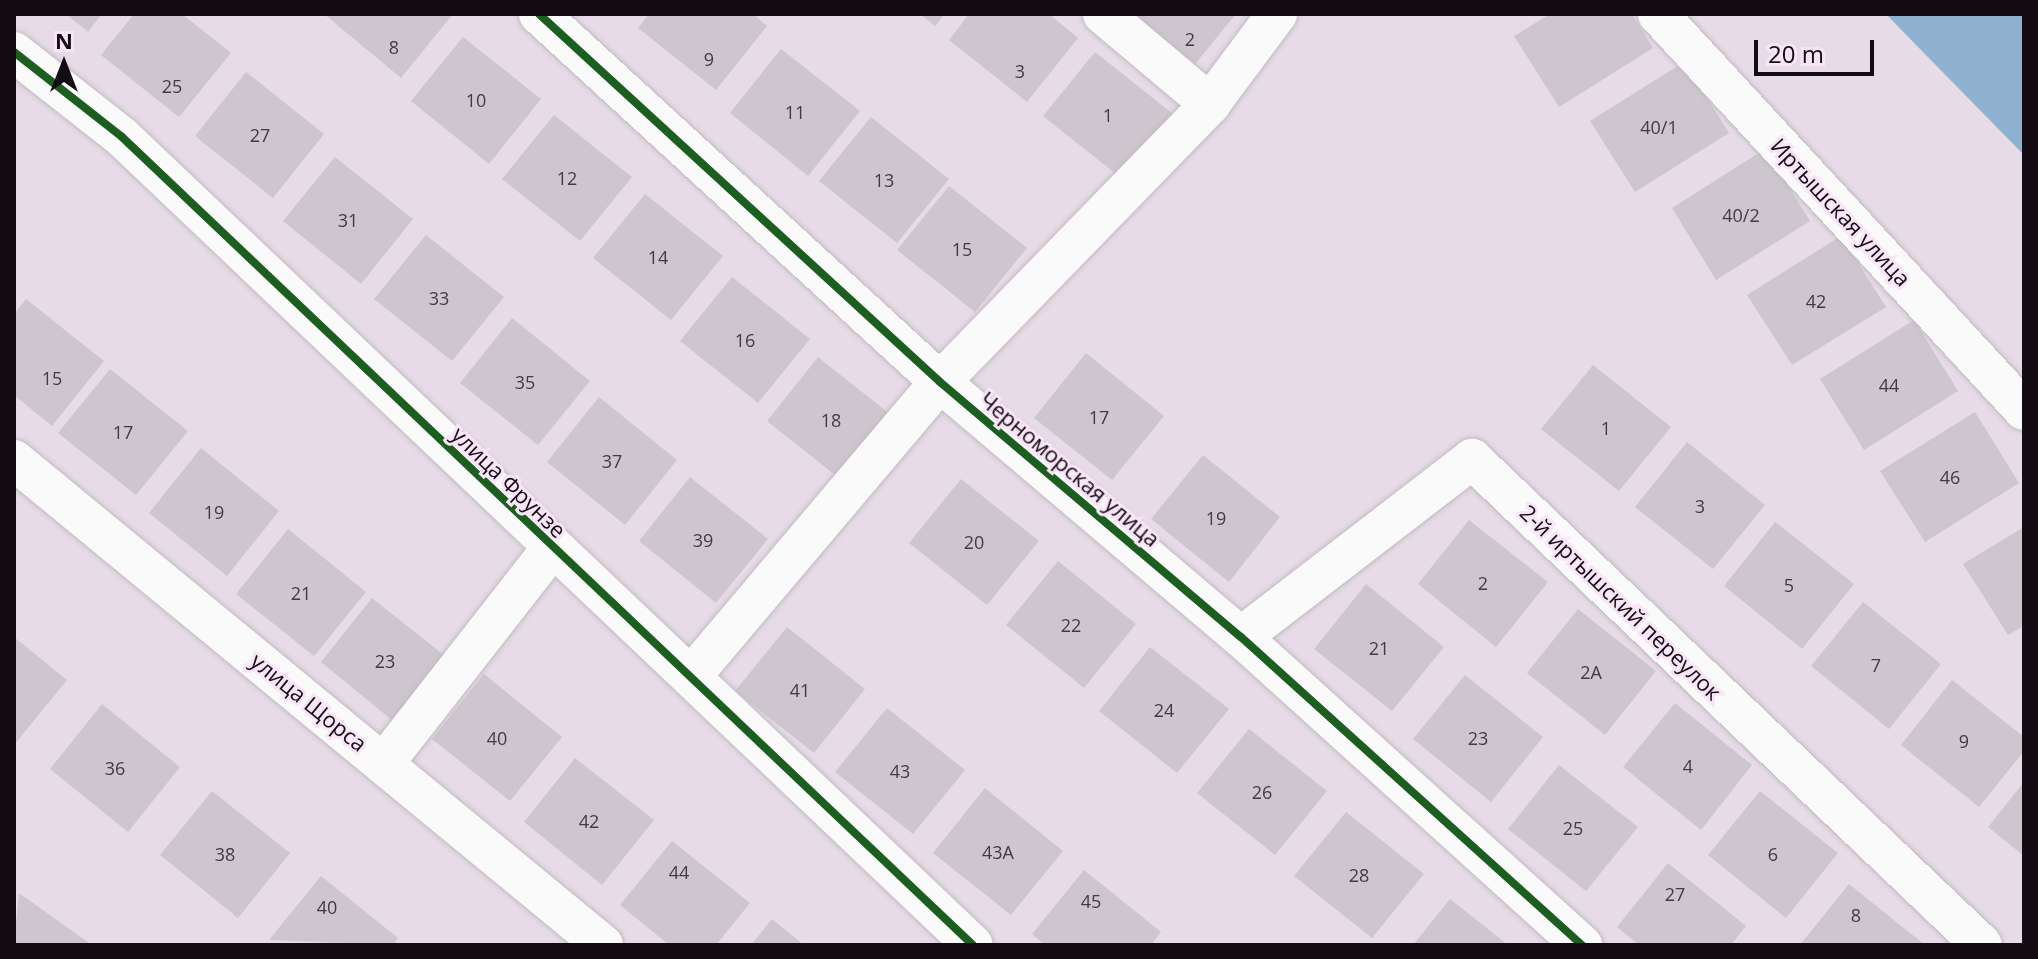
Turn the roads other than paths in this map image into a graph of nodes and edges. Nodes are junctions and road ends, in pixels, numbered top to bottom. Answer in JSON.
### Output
{"nodes":[{"id":1,"x":539,"y":14,"type":"edge"},
{"id":2,"x":1103,"y":14,"type":"edge"},
{"id":3,"x":1277,"y":14,"type":"edge"},
{"id":4,"x":1658,"y":14,"type":"edge"},
{"id":5,"x":14,"y":52,"type":"edge"},
{"id":6,"x":1210,"y":104,"type":"junction"},
{"id":7,"x":940,"y":382,"type":"junction"},
{"id":8,"x":2024,"y":410,"type":"edge"},
{"id":9,"x":14,"y":460,"type":"edge"},
{"id":10,"x":552,"y":548,"type":"junction"},
{"id":11,"x":1241,"y":637,"type":"junction"},
{"id":12,"x":693,"y":674,"type":"junction"},
{"id":13,"x":384,"y":763,"type":"junction"},
{"id":14,"x":603,"y":945,"type":"edge"},
{"id":15,"x":973,"y":945,"type":"edge"},
{"id":16,"x":1582,"y":945,"type":"edge"},
{"id":17,"x":1982,"y":945,"type":"edge"}],
"edges":[{"from":1,"to":7,"type":"street","name":"Черноморская улица"},
{"from":2,"to":6,"type":"street"},
{"from":3,"to":6,"type":"street"},
{"from":4,"to":8,"type":"street","name":"Иртышская улица"},
{"from":5,"to":10,"type":"street","name":"улица Фрунзе"},
{"from":6,"to":7,"type":"street"},
{"from":7,"to":11,"type":"street","name":"Черноморская улица"},
{"from":7,"to":12,"type":"street"},
{"from":9,"to":13,"type":"street","name":"улица Щорса"},
{"from":10,"to":12,"type":"street","name":"улица Фрунзе"},
{"from":10,"to":13,"type":"street"},
{"from":11,"to":16,"type":"street","name":"Черноморская улица"},
{"from":11,"to":17,"type":"street","name":"2-й иртышский переулок"},
{"from":12,"to":15,"type":"street","name":"улица Фрунзе"},
{"from":13,"to":14,"type":"street","name":"улица Щорса"}]}
